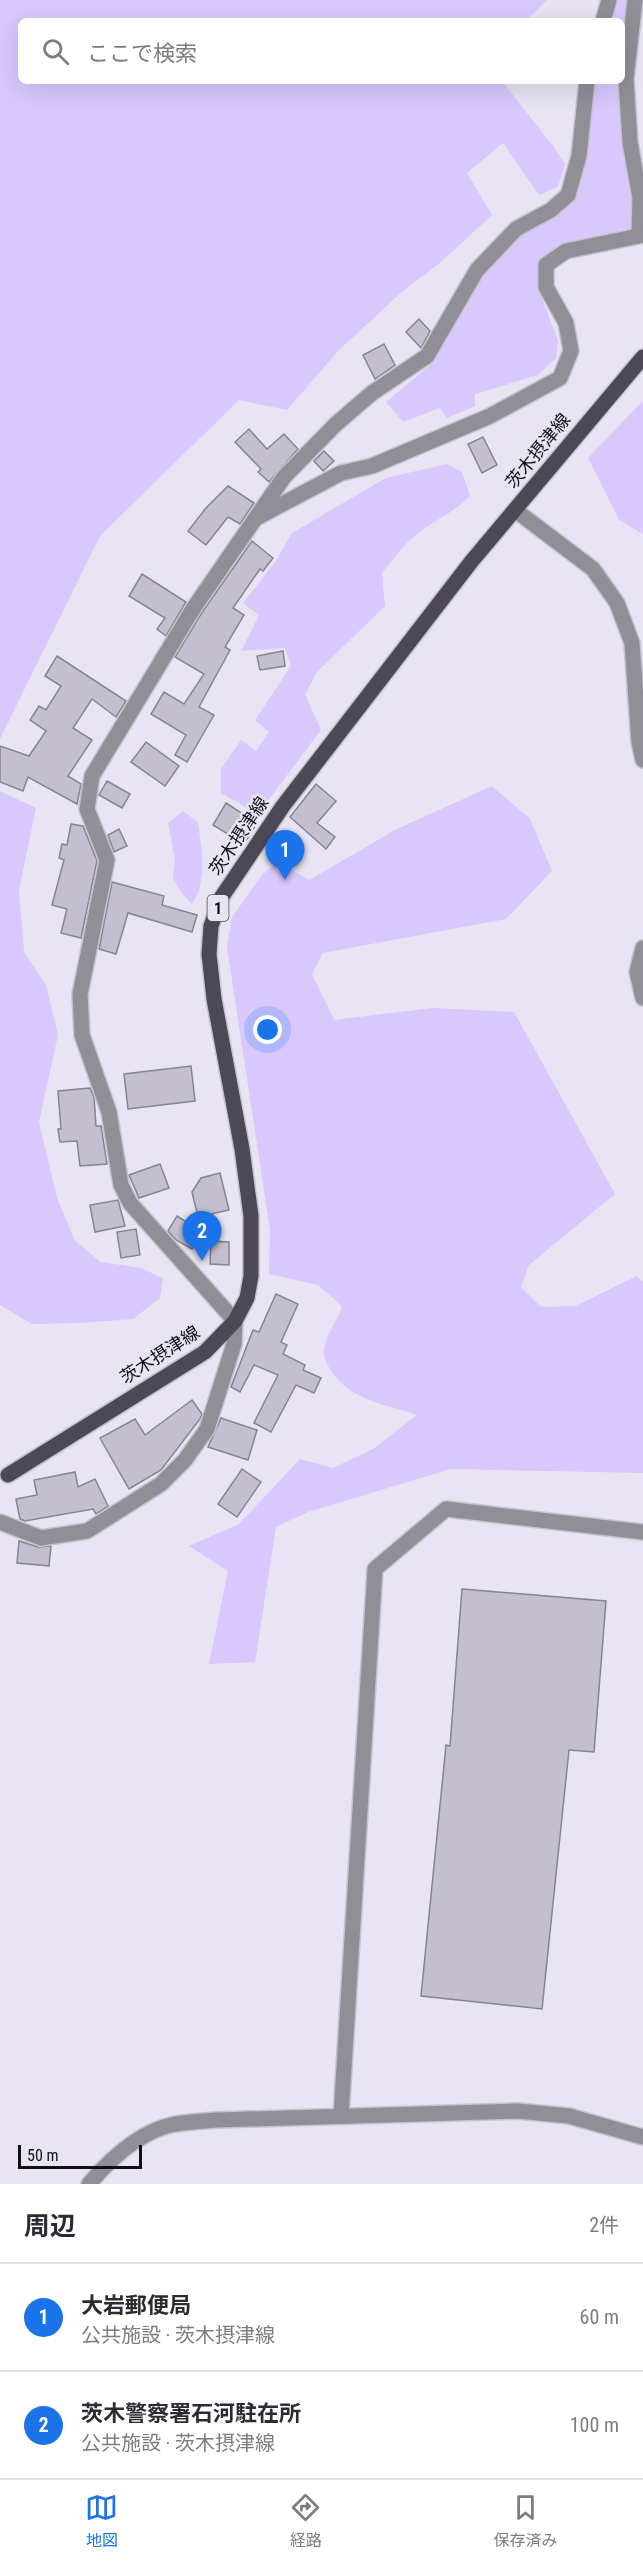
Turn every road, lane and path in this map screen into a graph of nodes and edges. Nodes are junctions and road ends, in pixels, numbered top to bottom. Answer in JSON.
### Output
{"nodes":[{"id":1,"x":609,"y":0,"type":"edge"},
{"id":2,"x":635,"y":0,"type":"edge"},
{"id":3,"x":604,"y":18,"type":"edge"},
{"id":4,"x":587,"y":84,"type":"edge"},
{"id":5,"x":641,"y":199,"type":"edge"},
{"id":6,"x":641,"y":235,"type":"edge"},
{"id":7,"x":643,"y":357,"type":"edge"},
{"id":8,"x":515,"y":510,"type":"junction"},
{"id":9,"x":255,"y":519,"type":"junction"},
{"id":10,"x":643,"y":760,"type":"edge"},
{"id":11,"x":643,"y":948,"type":"edge"},
{"id":12,"x":643,"y":998,"type":"edge"},
{"id":13,"x":235,"y":1321,"type":"junction"},
{"id":14,"x":8,"y":1475,"type":"dead end"},
{"id":15,"x":0,"y":1522,"type":"edge"},
{"id":16,"x":643,"y":1532,"type":"edge"},
{"id":17,"x":341,"y":2116,"type":"junction"},
{"id":18,"x":643,"y":2137,"type":"edge"},
{"id":19,"x":89,"y":2184,"type":"edge"}],
"edges":[{"from":1,"to":3,"type":"street"},
{"from":2,"to":5,"type":"street"},
{"from":4,"to":9,"type":"street"},
{"from":5,"to":6,"type":"street"},
{"from":6,"to":9,"type":"street"},
{"from":7,"to":8,"type":"main road","name":"茨木摂津線","number":"1"},
{"from":8,"to":10,"type":"street"},
{"from":8,"to":13,"type":"main road","name":"茨木摂津線","number":"1"},
{"from":9,"to":13,"type":"street"},
{"from":11,"to":12,"type":"street"},
{"from":13,"to":14,"type":"main road","name":"茨木摂津線","number":"1"},
{"from":13,"to":15,"type":"street"},
{"from":16,"to":17,"type":"street"},
{"from":17,"to":18,"type":"street"},
{"from":17,"to":19,"type":"street"}]}
